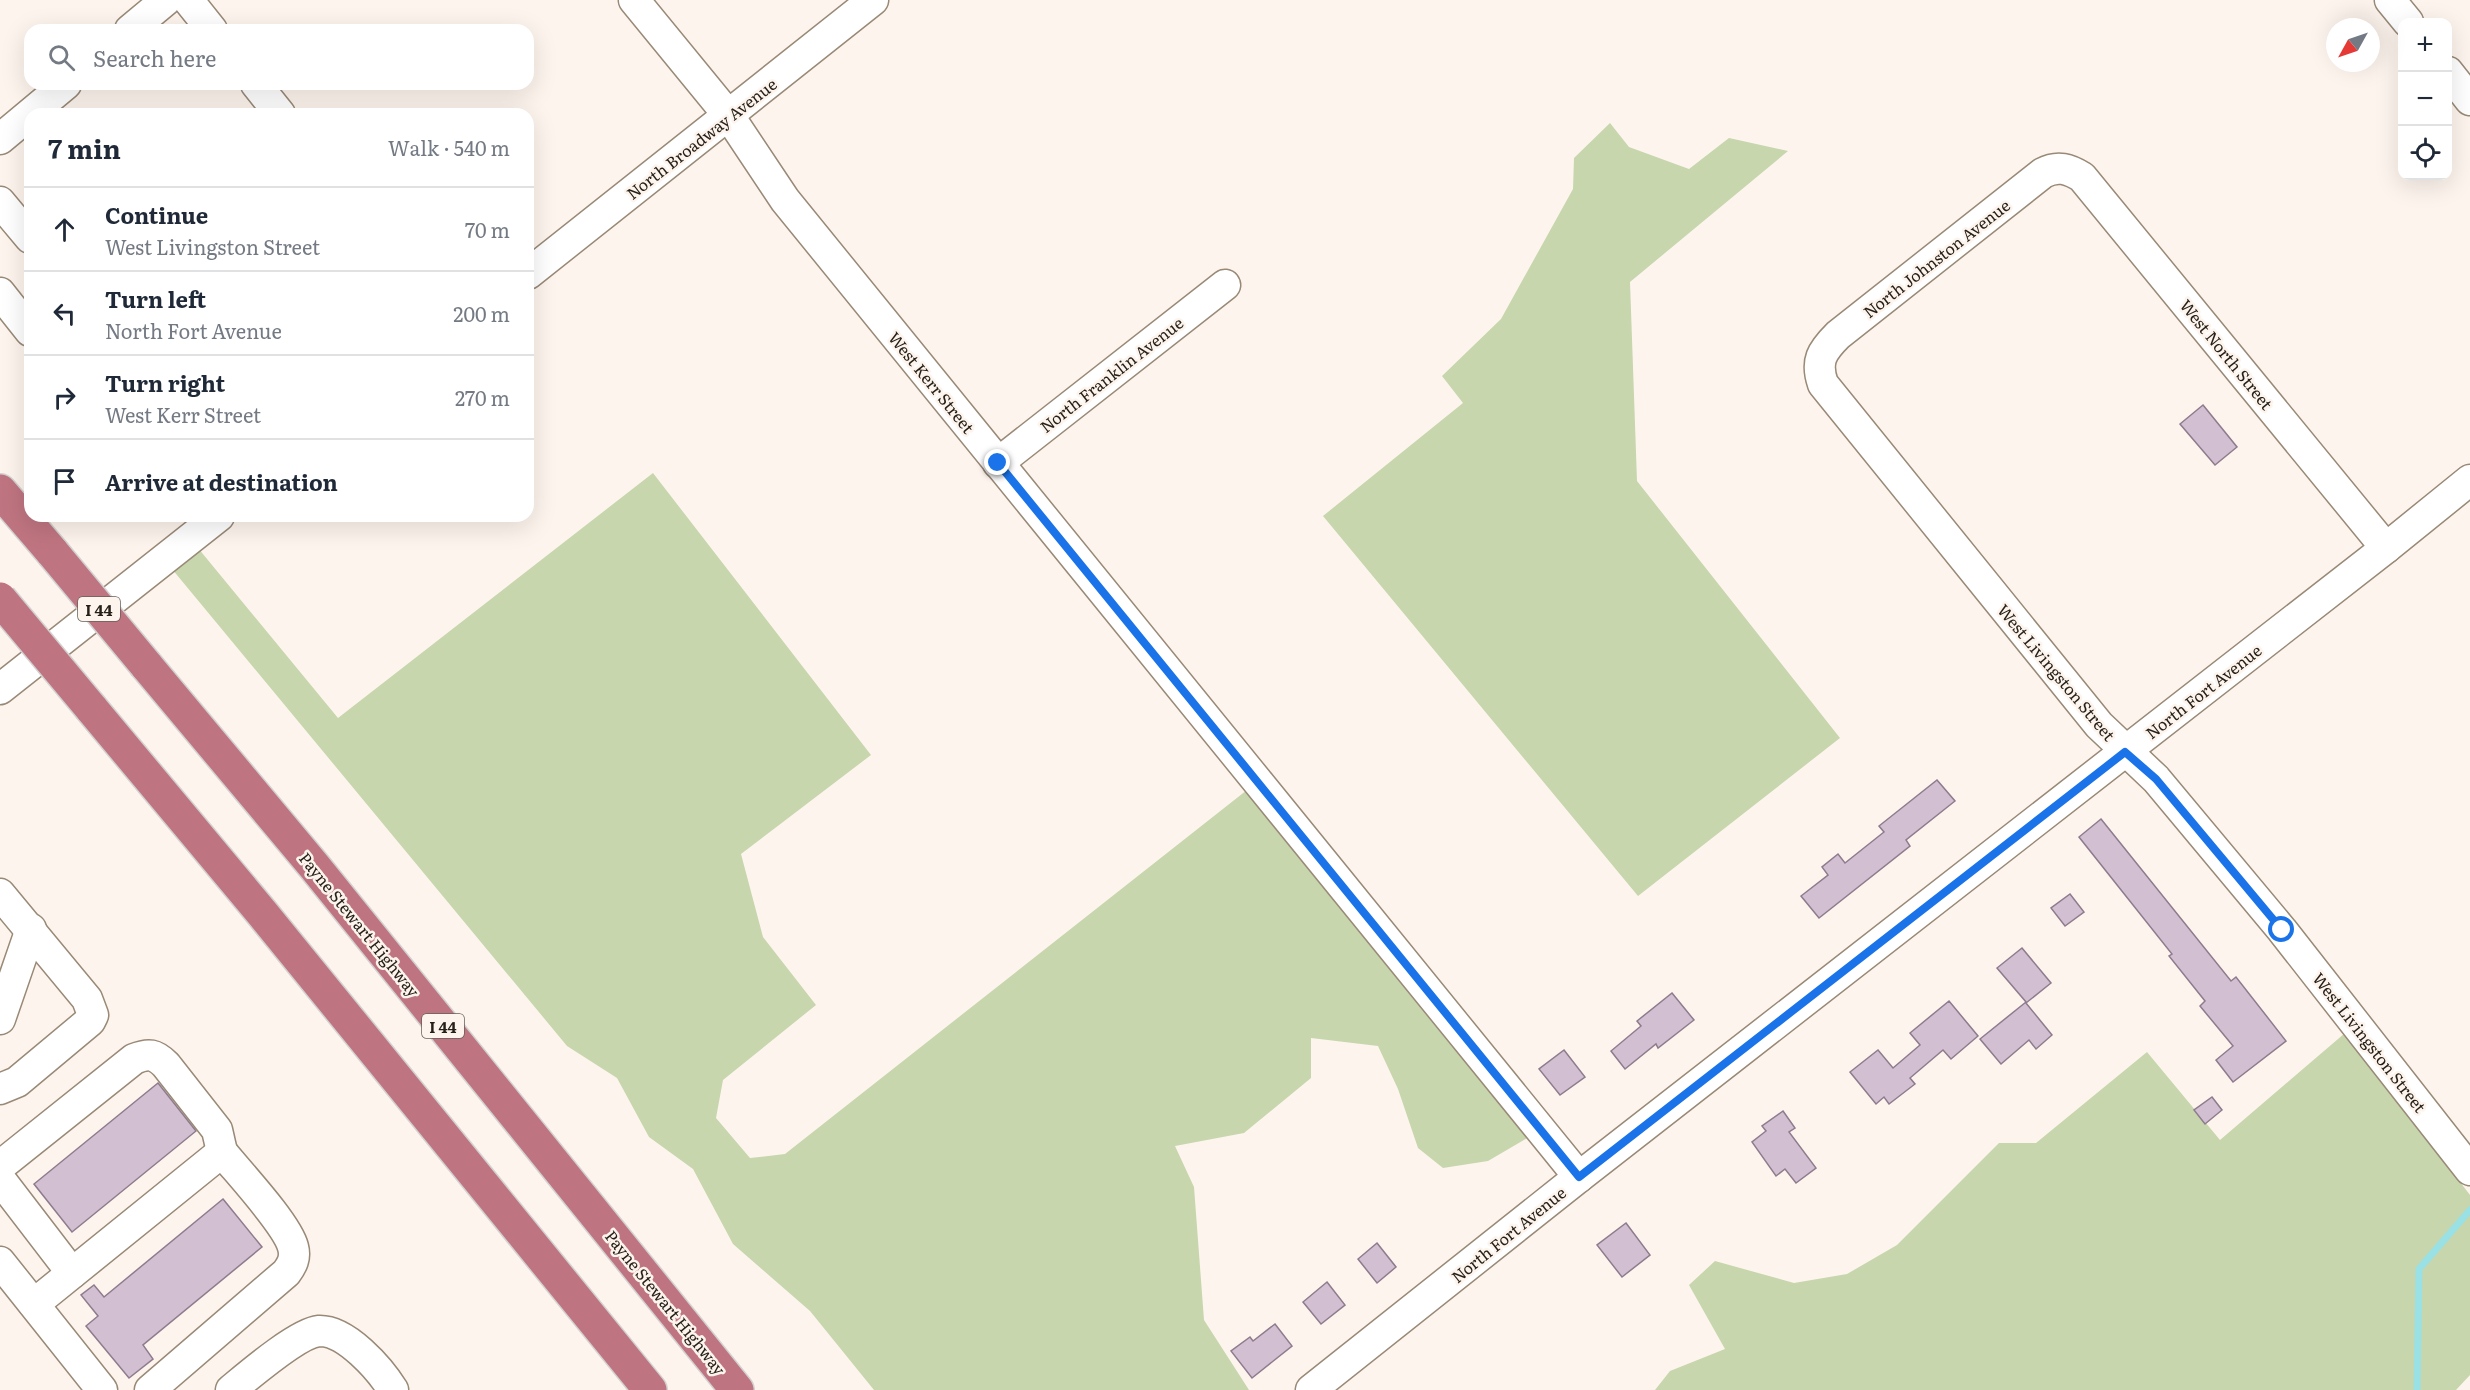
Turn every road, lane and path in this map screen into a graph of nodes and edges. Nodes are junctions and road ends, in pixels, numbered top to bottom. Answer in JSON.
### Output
{"nodes":[{"id":1,"x":166,"y":0,"type":"edge"},
{"id":2,"x":188,"y":0,"type":"edge"},
{"id":3,"x":634,"y":0,"type":"edge"},
{"id":4,"x":873,"y":0,"type":"edge"},
{"id":5,"x":2390,"y":0,"type":"edge"},
{"id":6,"x":2405,"y":18,"type":"edge"},
{"id":7,"x":137,"y":24,"type":"edge"},
{"id":8,"x":207,"y":24,"type":"edge"},
{"id":9,"x":2452,"y":77,"type":"edge"},
{"id":10,"x":59,"y":90,"type":"edge"},
{"id":11,"x":2470,"y":100,"type":"edge"},
{"id":12,"x":37,"y":108,"type":"edge"},
{"id":13,"x":729,"y":116,"type":"junction"},
{"id":14,"x":24,"y":119,"type":"edge"},
{"id":15,"x":0,"y":139,"type":"edge"},
{"id":16,"x":2062,"y":168,"type":"joint"},
{"id":17,"x":534,"y":269,"type":"edge"},
{"id":18,"x":1225,"y":285,"type":"dead end"},
{"id":19,"x":0,"y":293,"type":"edge"},
{"id":20,"x":24,"y":323,"type":"edge"},
{"id":21,"x":1819,"y":360,"type":"joint"},
{"id":22,"x":998,"y":463,"type":"junction"},
{"id":23,"x":2470,"y":480,"type":"edge"},
{"id":24,"x":0,"y":491,"type":"edge"},
{"id":25,"x":24,"y":520,"type":"edge"},
{"id":26,"x":26,"y":522,"type":"edge"},
{"id":27,"x":187,"y":526,"type":"edge"},
{"id":28,"x":2386,"y":548,"type":"junction"},
{"id":29,"x":0,"y":598,"type":"edge"},
{"id":30,"x":0,"y":690,"type":"edge"},
{"id":31,"x":2125,"y":752,"type":"junction"},
{"id":32,"x":0,"y":894,"type":"edge"},
{"id":33,"x":31,"y":930,"type":"junction"},
{"id":34,"x":0,"y":1019,"type":"edge"},
{"id":35,"x":0,"y":1089,"type":"edge"},
{"id":36,"x":222,"y":1152,"type":"junction"},
{"id":37,"x":0,"y":1166,"type":"edge"},
{"id":38,"x":2470,"y":1170,"type":"edge"},
{"id":39,"x":1579,"y":1177,"type":"junction"},
{"id":40,"x":0,"y":1179,"type":"edge"},
{"id":41,"x":0,"y":1262,"type":"edge"},
{"id":42,"x":72,"y":1273,"type":"junction"},
{"id":43,"x":34,"y":1304,"type":"junction"},
{"id":44,"x":102,"y":1390,"type":"edge"},
{"id":45,"x":150,"y":1390,"type":"edge"},
{"id":46,"x":231,"y":1390,"type":"edge"},
{"id":47,"x":393,"y":1390,"type":"edge"},
{"id":48,"x":650,"y":1390,"type":"edge"},
{"id":49,"x":737,"y":1390,"type":"edge"},
{"id":50,"x":1311,"y":1390,"type":"edge"}],
"edges":[{"from":1,"to":7,"type":"street"},
{"from":2,"to":8,"type":"street"},
{"from":3,"to":13,"type":"street","name":"West Kerr Street"},
{"from":4,"to":13,"type":"street","name":"North Broadway Avenue"},
{"from":5,"to":6,"type":"street"},
{"from":9,"to":11,"type":"street"},
{"from":10,"to":12,"type":"street"},
{"from":13,"to":17,"type":"street","name":"North Broadway Avenue"},
{"from":13,"to":22,"type":"street","name":"West Kerr Street"},
{"from":14,"to":15,"type":"street"},
{"from":16,"to":21,"type":"street","name":"North Johnston Avenue"},
{"from":16,"to":28,"type":"street","name":"West North Street"},
{"from":18,"to":22,"type":"street","name":"North Franklin Avenue"},
{"from":19,"to":20,"type":"street"},
{"from":21,"to":31,"type":"street","name":"West Livingston Street"},
{"from":22,"to":39,"type":"street","name":"West Kerr Street"},
{"from":23,"to":28,"type":"street","name":"North Fort Avenue"},
{"from":24,"to":25,"type":"highway","name":"Payne Stewart Highway","number":"I 44","bridge":true},
{"from":26,"to":49,"type":"highway","name":"Payne Stewart Highway","number":"I 44","bridge":true},
{"from":27,"to":30,"type":"street"},
{"from":28,"to":31,"type":"street","name":"North Fort Avenue"},
{"from":29,"to":48,"type":"highway","bridge":true},
{"from":31,"to":38,"type":"street","name":"West Livingston Street"},
{"from":31,"to":39,"type":"street","name":"North Fort Avenue"},
{"from":32,"to":33,"type":"street"},
{"from":33,"to":34,"type":"street"},
{"from":33,"to":35,"type":"street"},
{"from":36,"to":37,"type":"street"},
{"from":36,"to":42,"type":"street"},
{"from":36,"to":45,"type":"street"},
{"from":39,"to":50,"type":"street","name":"North Fort Avenue"},
{"from":40,"to":42,"type":"street"},
{"from":41,"to":43,"type":"street"},
{"from":42,"to":43,"type":"street"},
{"from":43,"to":44,"type":"street"},
{"from":46,"to":47,"type":"street"}]}
